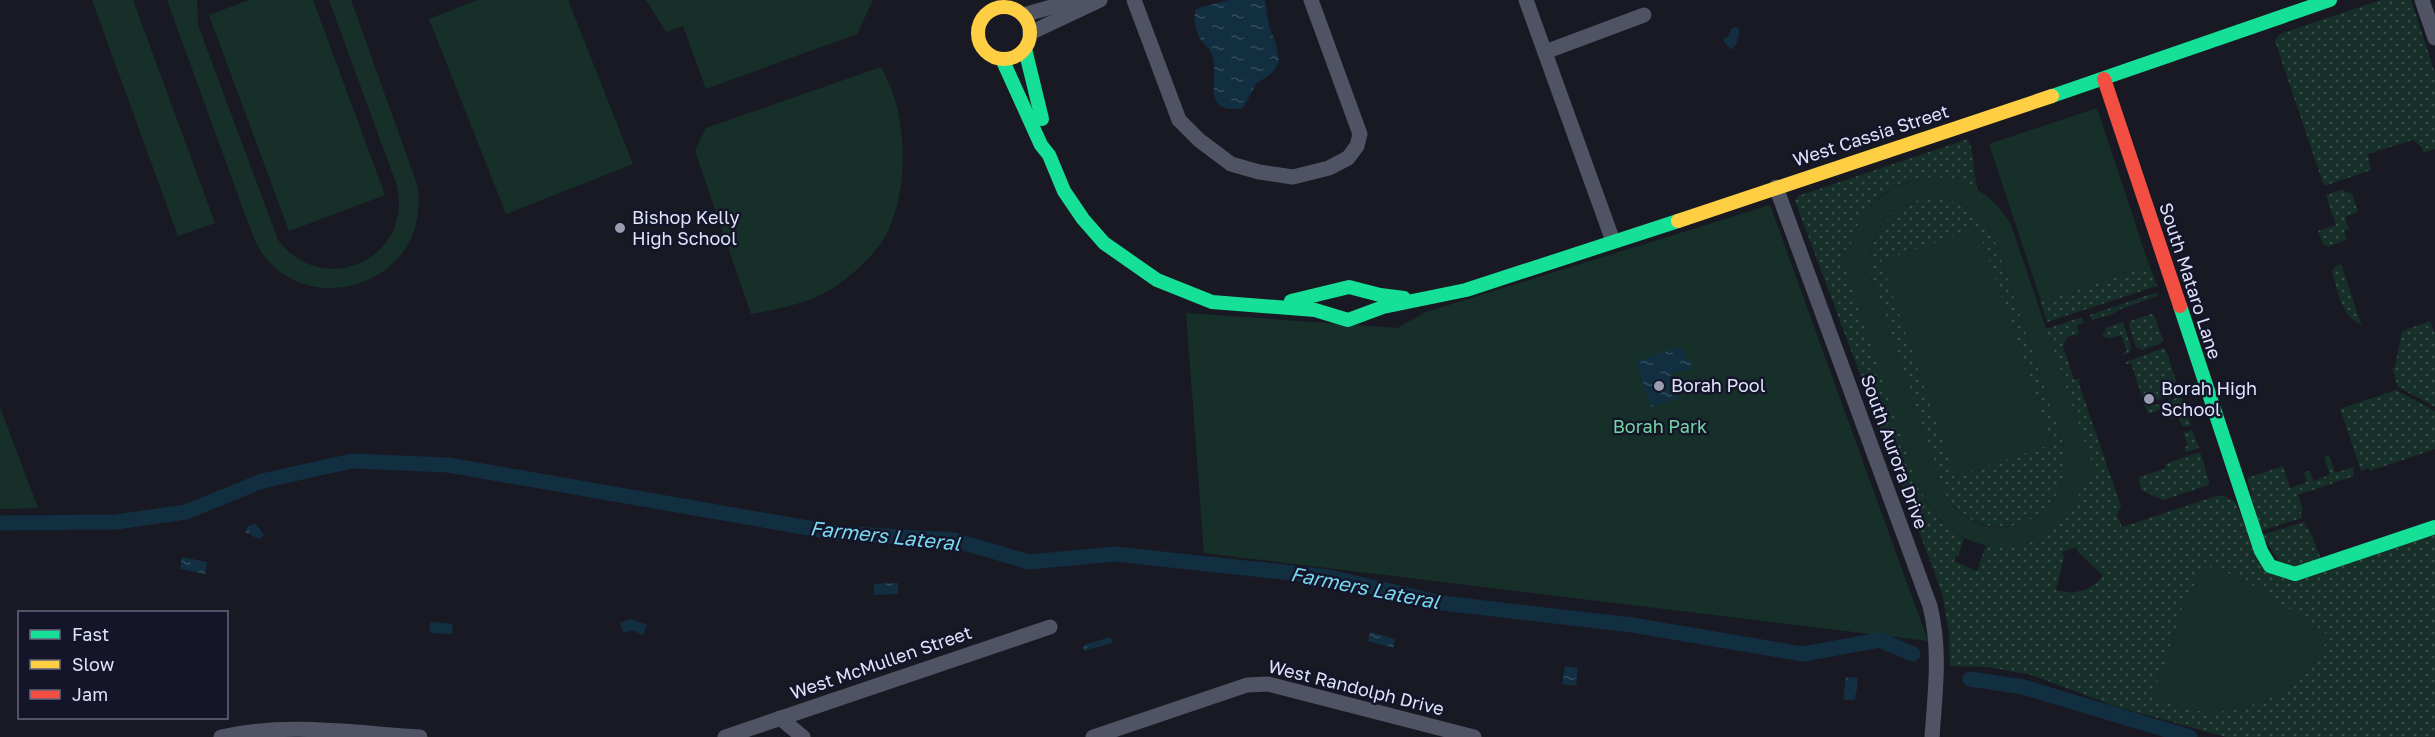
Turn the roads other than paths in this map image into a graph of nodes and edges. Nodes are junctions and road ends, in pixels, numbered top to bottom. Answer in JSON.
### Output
{"nodes":[{"id":1,"x":978,"y":0,"type":"edge"},
{"id":2,"x":1076,"y":0,"type":"edge"},
{"id":3,"x":1100,"y":0,"type":"edge"},
{"id":4,"x":1134,"y":0,"type":"edge"},
{"id":5,"x":1311,"y":0,"type":"edge"},
{"id":6,"x":1526,"y":0,"type":"edge"},
{"id":7,"x":2330,"y":0,"type":"edge"},
{"id":8,"x":2422,"y":0,"type":"edge"},
{"id":9,"x":1003,"y":3,"type":"edge"},
{"id":10,"x":1023,"y":15,"type":"junction"},
{"id":11,"x":1644,"y":15,"type":"dead end"},
{"id":12,"x":982,"y":18,"type":"junction"},
{"id":13,"x":1030,"y":33,"type":"junction"},
{"id":14,"x":2435,"y":38,"type":"edge"},
{"id":15,"x":1025,"y":48,"type":"junction"},
{"id":16,"x":1545,"y":52,"type":"junction"},
{"id":17,"x":1002,"y":59,"type":"junction"},
{"id":18,"x":2104,"y":79,"type":"junction"},
{"id":19,"x":1049,"y":155,"type":"junction"},
{"id":20,"x":1776,"y":187,"type":"junction"},
{"id":21,"x":1613,"y":240,"type":"junction"},
{"id":22,"x":1421,"y":300,"type":"junction"},
{"id":23,"x":1257,"y":305,"type":"junction"},
{"id":24,"x":2435,"y":527,"type":"edge"},
{"id":25,"x":1050,"y":627,"type":"dead end"},
{"id":26,"x":780,"y":718,"type":"junction"},
{"id":27,"x":221,"y":737,"type":"edge"},
{"id":28,"x":420,"y":737,"type":"edge"},
{"id":29,"x":725,"y":737,"type":"edge"},
{"id":30,"x":803,"y":737,"type":"edge"},
{"id":31,"x":1093,"y":737,"type":"edge"},
{"id":32,"x":1474,"y":737,"type":"edge"},
{"id":33,"x":1932,"y":737,"type":"edge"}],
"edges":[{"from":1,"to":12,"type":"street"},
{"from":2,"to":10,"type":"street"},
{"from":3,"to":13,"type":"street"},
{"from":4,"to":5,"type":"street"},
{"from":6,"to":16,"type":"street"},
{"from":7,"to":18,"type":"street","name":"West Cassia Street"},
{"from":8,"to":14,"type":"street"},
{"from":9,"to":10,"type":"street"},
{"from":9,"to":12,"type":"street"},
{"from":10,"to":13,"type":"street"},
{"from":11,"to":16,"type":"street"},
{"from":12,"to":17,"type":"street"},
{"from":13,"to":15,"type":"street"},
{"from":15,"to":17,"type":"street"},
{"from":15,"to":19,"type":"street"},
{"from":16,"to":21,"type":"street"},
{"from":17,"to":19,"type":"street"},
{"from":18,"to":20,"type":"street","name":"West Cassia Street"},
{"from":18,"to":24,"type":"street","name":"South Mataro Lane"},
{"from":19,"to":23,"type":"street"},
{"from":20,"to":21,"type":"street","name":"West Cassia Street"},
{"from":20,"to":33,"type":"street","name":"South Aurora Drive"},
{"from":21,"to":22,"type":"street","name":"West Cassia Street"},
{"from":22,"to":23,"type":"street"},
{"from":22,"to":23,"type":"street","name":"West Cassia Street"},
{"from":25,"to":26,"type":"street","name":"West McMullen Street"},
{"from":26,"to":29,"type":"street","name":"West McMullen Street"},
{"from":26,"to":30,"type":"street"},
{"from":27,"to":28,"type":"street"},
{"from":31,"to":32,"type":"street","name":"West Randolph Drive"}]}
